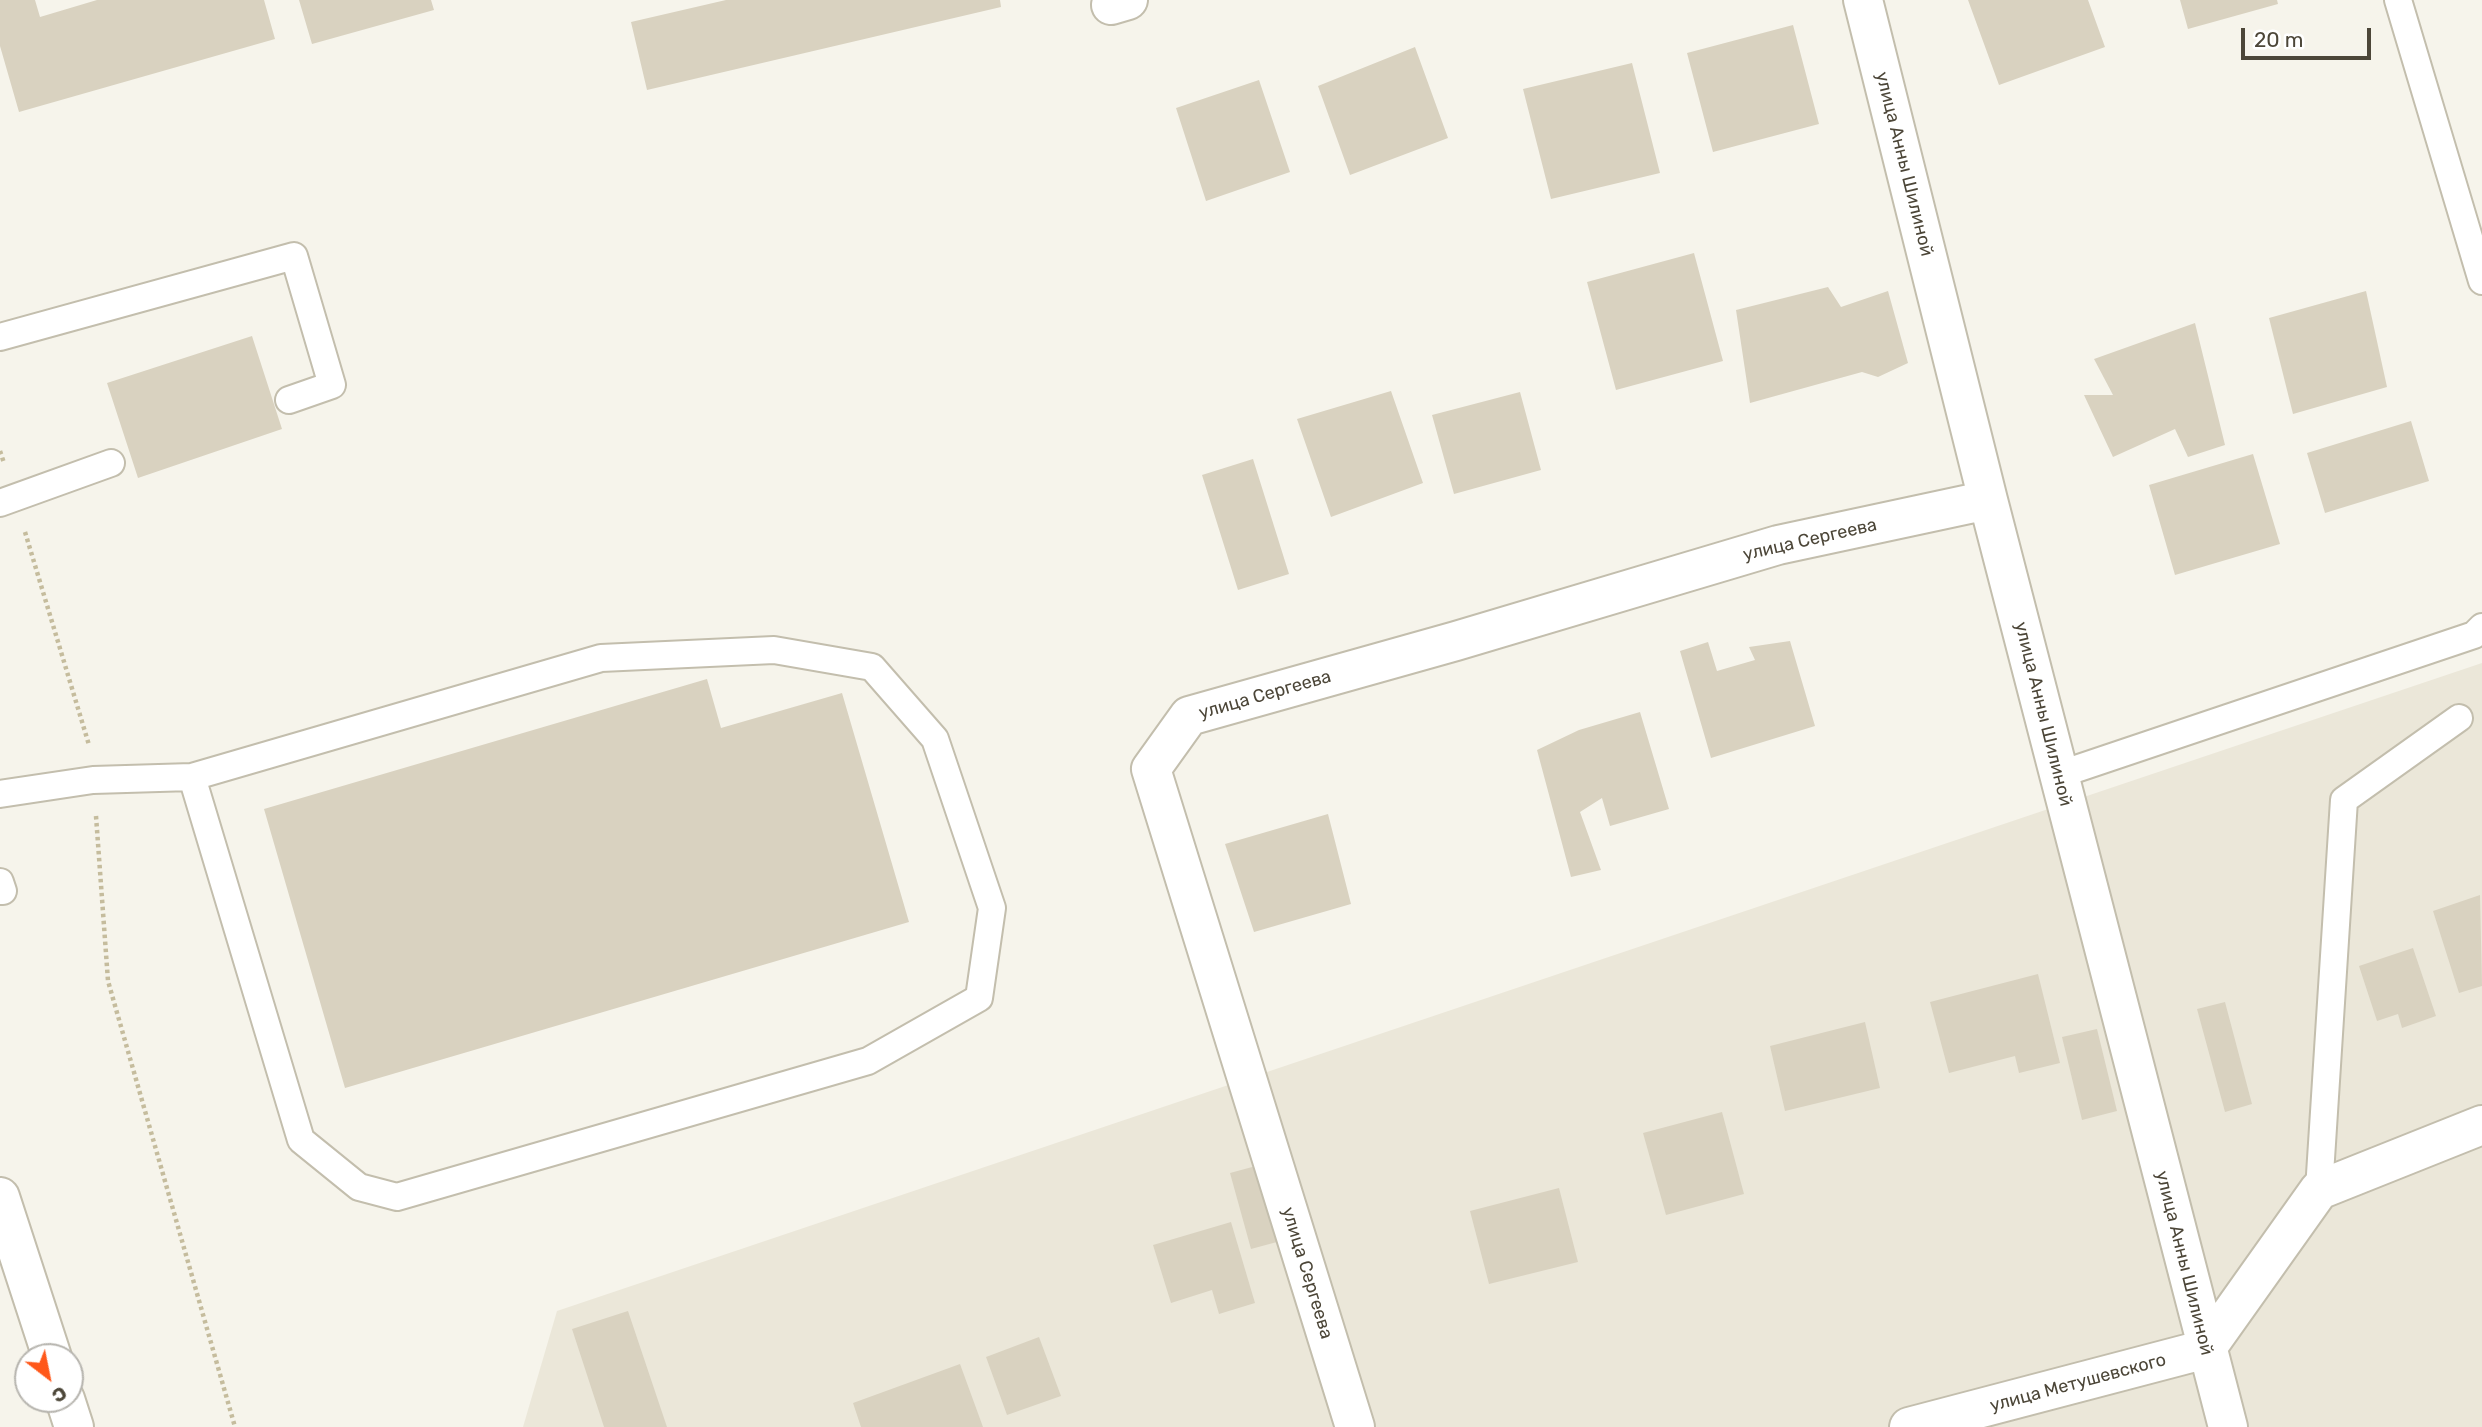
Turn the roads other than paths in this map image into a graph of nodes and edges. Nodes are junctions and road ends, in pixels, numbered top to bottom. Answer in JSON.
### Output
{"nodes":[{"id":1,"x":1863,"y":0,"type":"edge"},
{"id":2,"x":2398,"y":0,"type":"edge"},
{"id":3,"x":2482,"y":281,"type":"edge"},
{"id":4,"x":0,"y":337,"type":"edge"},
{"id":5,"x":289,"y":400,"type":"dead end"},
{"id":6,"x":111,"y":463,"type":"dead end"},
{"id":7,"x":7,"y":500,"type":"edge"},
{"id":8,"x":1988,"y":500,"type":"junction"},
{"id":9,"x":2482,"y":627,"type":"edge"},
{"id":10,"x":2459,"y":718,"type":"dead end"},
{"id":11,"x":2058,"y":775,"type":"junction"},
{"id":12,"x":192,"y":777,"type":"junction"},
{"id":13,"x":0,"y":794,"type":"edge"},
{"id":14,"x":0,"y":882,"type":"edge"},
{"id":15,"x":0,"y":891,"type":"edge"},
{"id":16,"x":2482,"y":1125,"type":"edge"},
{"id":17,"x":2319,"y":1190,"type":"junction"},
{"id":18,"x":0,"y":1197,"type":"edge"},
{"id":19,"x":47,"y":1343,"type":"edge"},
{"id":20,"x":2206,"y":1349,"type":"junction"},
{"id":21,"x":1355,"y":1427,"type":"edge"},
{"id":22,"x":1909,"y":1427,"type":"edge"},
{"id":23,"x":2228,"y":1427,"type":"edge"}],
"edges":[{"from":1,"to":8,"type":"street","name":"улица Анны Шилиной"},
{"from":2,"to":3,"type":"lane"},
{"from":4,"to":5,"type":"lane"},
{"from":6,"to":7,"type":"lane"},
{"from":8,"to":11,"type":"street","name":"улица Анны Шилиной"},
{"from":8,"to":21,"type":"street","name":"улица Сергеева"},
{"from":9,"to":11,"type":"lane"},
{"from":10,"to":17,"type":"lane"},
{"from":11,"to":20,"type":"street","name":"улица Анны Шилиной"},
{"from":12,"to":12,"type":"lane"},
{"from":12,"to":13,"type":"lane"},
{"from":14,"to":15,"type":"lane"},
{"from":16,"to":17,"type":"street"},
{"from":17,"to":20,"type":"street"},
{"from":18,"to":19,"type":"street"},
{"from":20,"to":22,"type":"street","name":"улица Метушевского"},
{"from":20,"to":23,"type":"street","name":"улица Анны Шилиной"}]}
